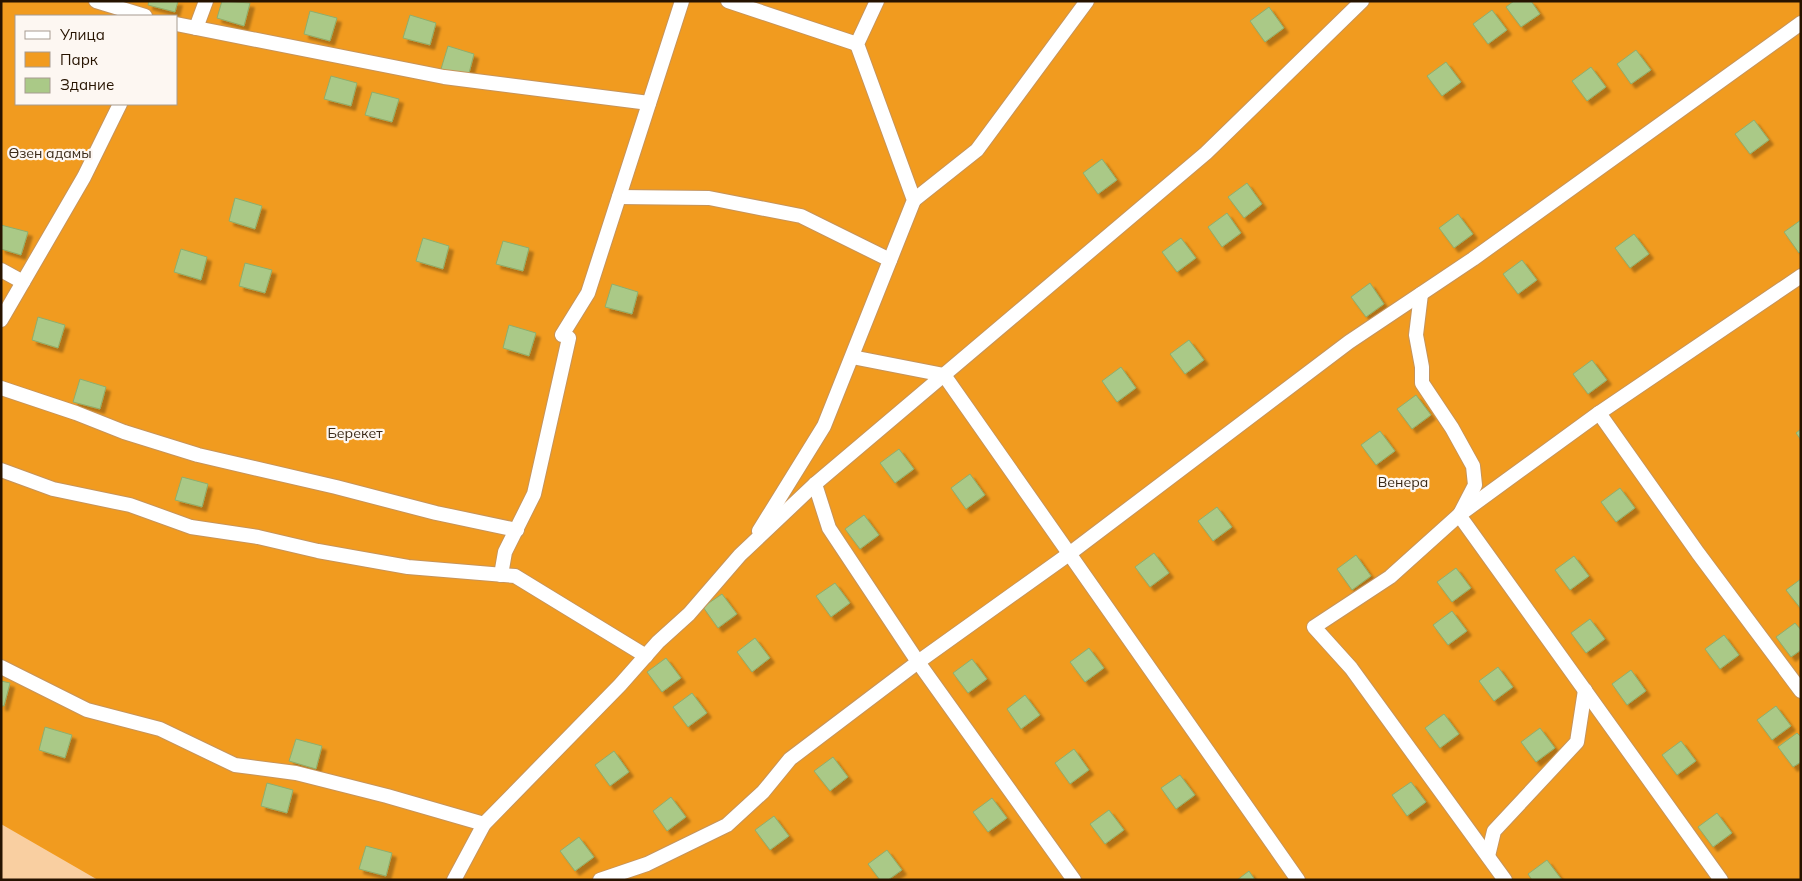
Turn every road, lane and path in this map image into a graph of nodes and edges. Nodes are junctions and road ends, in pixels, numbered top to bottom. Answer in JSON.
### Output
{"nodes":[{"id":1,"x":96,"y":1,"type":"edge"},
{"id":2,"x":206,"y":1,"type":"edge"},
{"id":3,"x":682,"y":1,"type":"edge"},
{"id":4,"x":728,"y":1,"type":"edge"},
{"id":5,"x":877,"y":1,"type":"edge"},
{"id":6,"x":1087,"y":1,"type":"edge"},
{"id":7,"x":1362,"y":1,"type":"edge"},
{"id":8,"x":142,"y":15,"type":"edge"},
{"id":9,"x":1801,"y":23,"type":"edge"},
{"id":10,"x":178,"y":24,"type":"edge"},
{"id":11,"x":196,"y":28,"type":"junction"},
{"id":12,"x":857,"y":44,"type":"junction"},
{"id":13,"x":649,"y":103,"type":"junction"},
{"id":14,"x":120,"y":105,"type":"edge"},
{"id":15,"x":619,"y":197,"type":"junction"},
{"id":16,"x":914,"y":200,"type":"junction"},
{"id":17,"x":890,"y":260,"type":"junction"},
{"id":18,"x":1,"y":270,"type":"edge"},
{"id":19,"x":1801,"y":276,"type":"edge"},
{"id":20,"x":23,"y":282,"type":"junction"},
{"id":21,"x":1421,"y":294,"type":"junction"},
{"id":22,"x":1,"y":320,"type":"edge"},
{"id":23,"x":852,"y":357,"type":"junction"},
{"id":24,"x":944,"y":375,"type":"junction"},
{"id":25,"x":1,"y":388,"type":"edge"},
{"id":26,"x":1599,"y":413,"type":"junction"},
{"id":27,"x":1,"y":470,"type":"edge"},
{"id":28,"x":815,"y":484,"type":"junction"},
{"id":29,"x":1459,"y":515,"type":"junction"},
{"id":30,"x":517,"y":530,"type":"junction"},
{"id":31,"x":749,"y":547,"type":"junction"},
{"id":32,"x":1069,"y":554,"type":"junction"},
{"id":33,"x":501,"y":575,"type":"junction"},
{"id":34,"x":646,"y":656,"type":"junction"},
{"id":35,"x":918,"y":662,"type":"junction"},
{"id":36,"x":1,"y":667,"type":"edge"},
{"id":37,"x":1584,"y":690,"type":"junction"},
{"id":38,"x":1801,"y":691,"type":"edge"},
{"id":39,"x":484,"y":824,"type":"junction"},
{"id":40,"x":1488,"y":856,"type":"junction"},
{"id":41,"x":454,"y":880,"type":"edge"},
{"id":42,"x":600,"y":880,"type":"edge"},
{"id":43,"x":1074,"y":880,"type":"edge"},
{"id":44,"x":1298,"y":880,"type":"edge"},
{"id":45,"x":1505,"y":880,"type":"edge"},
{"id":46,"x":1721,"y":880,"type":"edge"}],
"edges":[{"from":1,"to":8,"type":"street"},
{"from":2,"to":11,"type":"street"},
{"from":3,"to":13,"type":"street"},
{"from":4,"to":12,"type":"street"},
{"from":5,"to":12,"type":"street"},
{"from":6,"to":16,"type":"street"},
{"from":7,"to":24,"type":"street"},
{"from":9,"to":21,"type":"street"},
{"from":10,"to":11,"type":"street"},
{"from":11,"to":13,"type":"street"},
{"from":12,"to":16,"type":"street"},
{"from":13,"to":15,"type":"street"},
{"from":14,"to":20,"type":"street"},
{"from":15,"to":17,"type":"street"},
{"from":15,"to":30,"type":"street"},
{"from":16,"to":17,"type":"street"},
{"from":17,"to":23,"type":"street"},
{"from":18,"to":20,"type":"street"},
{"from":19,"to":26,"type":"street"},
{"from":20,"to":22,"type":"street"},
{"from":21,"to":29,"type":"street"},
{"from":21,"to":32,"type":"street"},
{"from":23,"to":24,"type":"street"},
{"from":23,"to":31,"type":"street"},
{"from":24,"to":28,"type":"street"},
{"from":24,"to":32,"type":"street"},
{"from":25,"to":30,"type":"street"},
{"from":26,"to":29,"type":"street"},
{"from":26,"to":38,"type":"street"},
{"from":27,"to":33,"type":"street"},
{"from":28,"to":31,"type":"street"},
{"from":28,"to":35,"type":"street"},
{"from":29,"to":37,"type":"street"},
{"from":29,"to":40,"type":"street"},
{"from":30,"to":33,"type":"street"},
{"from":31,"to":34,"type":"street"},
{"from":32,"to":35,"type":"street"},
{"from":32,"to":44,"type":"street"},
{"from":33,"to":34,"type":"street"},
{"from":34,"to":39,"type":"street"},
{"from":35,"to":42,"type":"street"},
{"from":35,"to":43,"type":"street"},
{"from":36,"to":39,"type":"street"},
{"from":37,"to":40,"type":"street"},
{"from":37,"to":46,"type":"street"},
{"from":39,"to":41,"type":"street"},
{"from":40,"to":45,"type":"street"}]}
